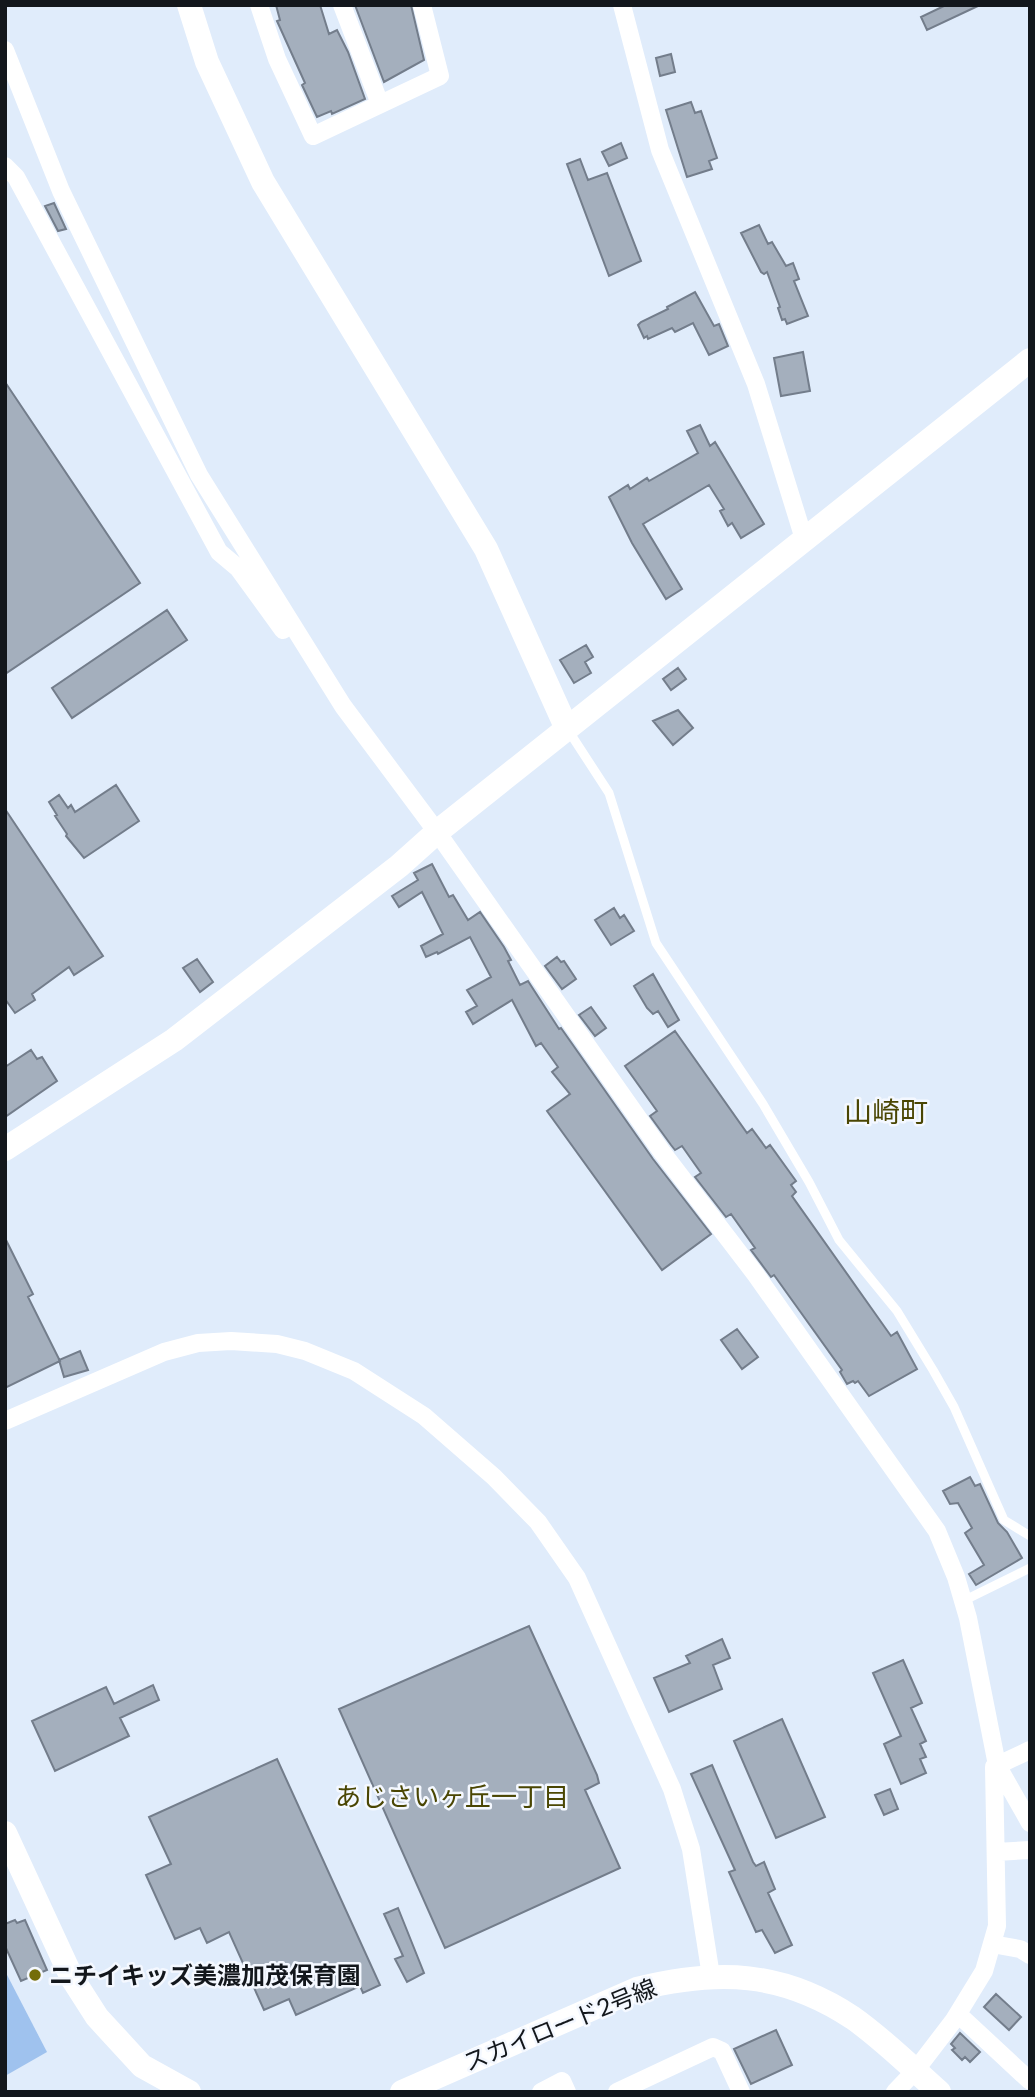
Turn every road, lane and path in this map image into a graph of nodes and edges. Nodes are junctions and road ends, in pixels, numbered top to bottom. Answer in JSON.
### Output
{"nodes":[{"id":1,"x":189,"y":5,"type":"edge"},
{"id":2,"x":260,"y":5,"type":"edge"},
{"id":3,"x":342,"y":5,"type":"edge"},
{"id":4,"x":422,"y":5,"type":"edge"},
{"id":5,"x":622,"y":5,"type":"edge"},
{"id":6,"x":5,"y":50,"type":"edge"},
{"id":7,"x":380,"y":104,"type":"junction"},
{"id":8,"x":5,"y":166,"type":"edge"},
{"id":9,"x":1030,"y":360,"type":"edge"},
{"id":10,"x":804,"y":539,"type":"junction"},
{"id":11,"x":331,"y":687,"type":"junction"},
{"id":12,"x":567,"y":729,"type":"junction"},
{"id":13,"x":438,"y":832,"type":"junction"},
{"id":14,"x":5,"y":1149,"type":"edge"},
{"id":15,"x":5,"y":1421,"type":"edge"},
{"id":16,"x":1030,"y":1536,"type":"edge"},
{"id":17,"x":1030,"y":1568,"type":"edge"},
{"id":18,"x":963,"y":1601,"type":"junction"},
{"id":19,"x":1030,"y":1750,"type":"edge"},
{"id":20,"x":997,"y":1765,"type":"junction"},
{"id":21,"x":1030,"y":1824,"type":"edge"},
{"id":22,"x":6,"y":1838,"type":"edge"},
{"id":23,"x":1030,"y":1850,"type":"edge"},
{"id":24,"x":996,"y":1852,"type":"junction"},
{"id":25,"x":992,"y":1944,"type":"junction"},
{"id":26,"x":1030,"y":1955,"type":"edge"},
{"id":27,"x":711,"y":1976,"type":"junction"},
{"id":28,"x":958,"y":2014,"type":"junction"},
{"id":29,"x":915,"y":2071,"type":"junction"},
{"id":30,"x":1030,"y":2081,"type":"edge"},
{"id":31,"x":189,"y":2092,"type":"edge"},
{"id":32,"x":402,"y":2092,"type":"edge"},
{"id":33,"x":541,"y":2092,"type":"edge"},
{"id":34,"x":567,"y":2092,"type":"edge"},
{"id":35,"x":617,"y":2092,"type":"edge"},
{"id":36,"x":741,"y":2092,"type":"edge"},
{"id":37,"x":895,"y":2092,"type":"edge"},
{"id":38,"x":939,"y":2092,"type":"edge"}],
"edges":[{"from":1,"to":12,"type":"street"},
{"from":2,"to":7,"type":"street"},
{"from":3,"to":7,"type":"street"},
{"from":4,"to":7,"type":"street"},
{"from":5,"to":10,"type":"street"},
{"from":6,"to":11,"type":"street"},
{"from":8,"to":11,"type":"street"},
{"from":9,"to":10,"type":"street"},
{"from":10,"to":12,"type":"street"},
{"from":11,"to":13,"type":"street"},
{"from":12,"to":13,"type":"street"},
{"from":12,"to":16,"type":"lane"},
{"from":13,"to":14,"type":"street"},
{"from":13,"to":18,"type":"street"},
{"from":15,"to":27,"type":"street"},
{"from":17,"to":18,"type":"lane"},
{"from":18,"to":20,"type":"street"},
{"from":19,"to":20,"type":"street"},
{"from":20,"to":21,"type":"street"},
{"from":20,"to":24,"type":"street"},
{"from":22,"to":31,"type":"street"},
{"from":23,"to":24,"type":"street"},
{"from":24,"to":25,"type":"street"},
{"from":25,"to":26,"type":"street"},
{"from":25,"to":28,"type":"street"},
{"from":27,"to":29,"type":"street","name":"スカイロード2号線"},
{"from":27,"to":32,"type":"street","name":"スカイロード2号線"},
{"from":28,"to":29,"type":"street"},
{"from":28,"to":30,"type":"street"},
{"from":29,"to":37,"type":"street"},
{"from":29,"to":38,"type":"street","name":"スカイロード2号線"},
{"from":33,"to":34,"type":"street"},
{"from":35,"to":36,"type":"street"}]}
